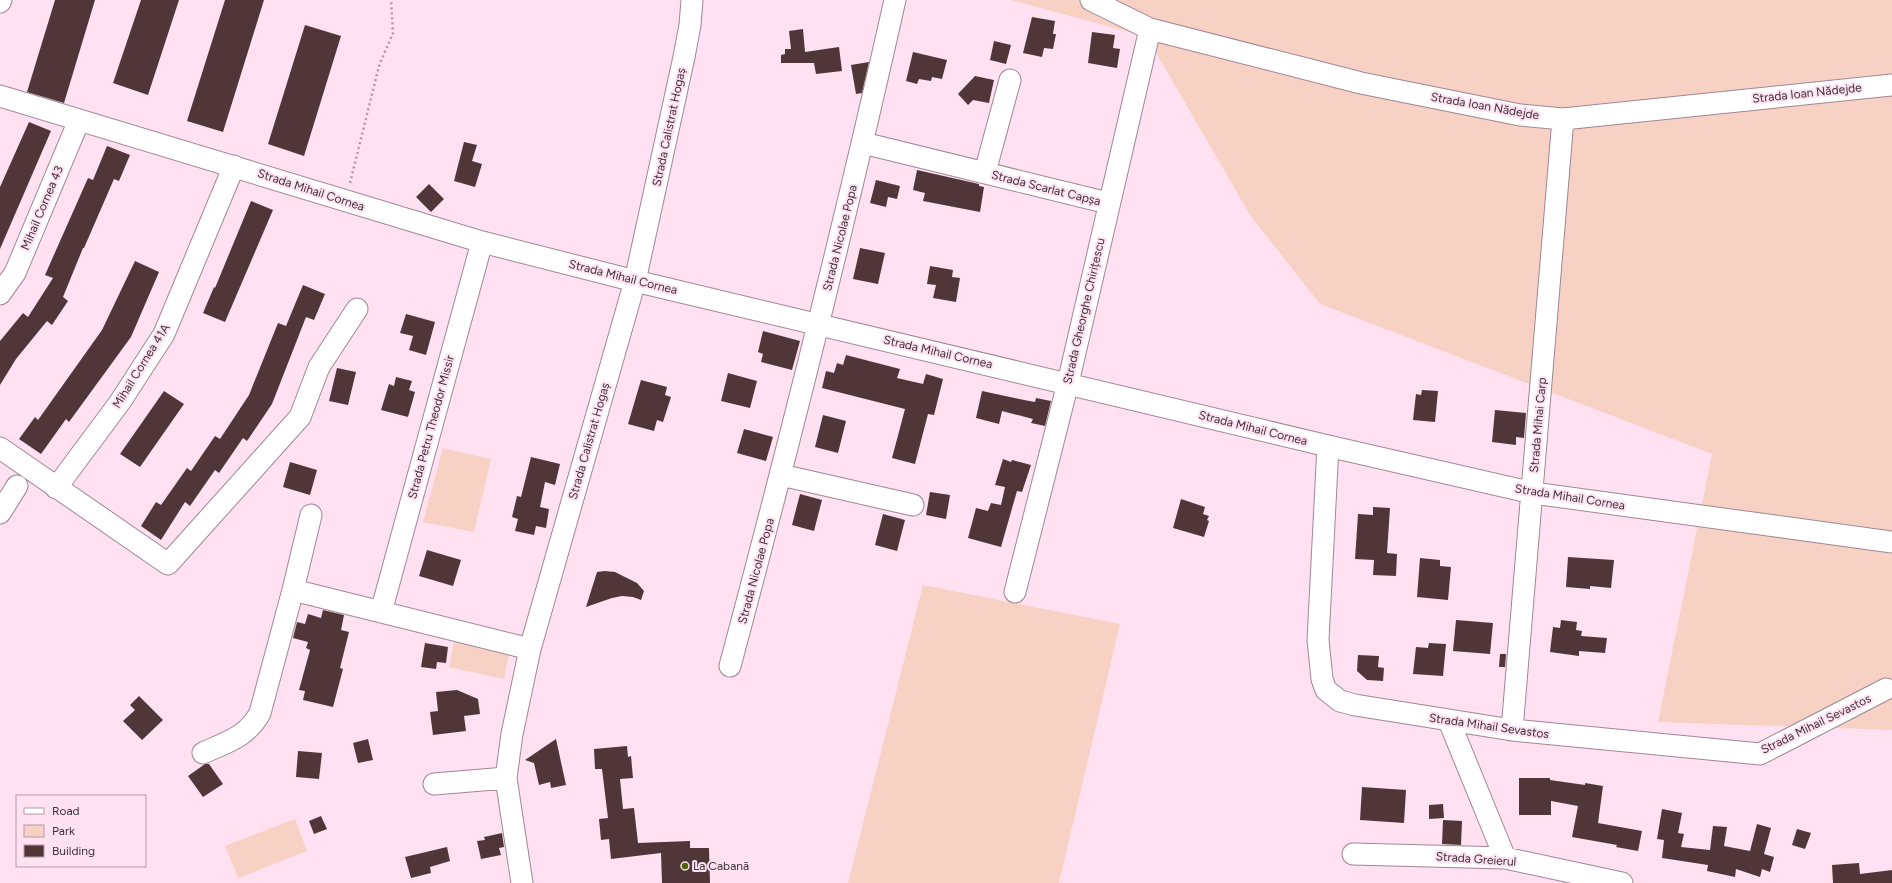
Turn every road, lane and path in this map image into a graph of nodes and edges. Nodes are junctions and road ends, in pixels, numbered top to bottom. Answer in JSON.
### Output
{"nodes":[{"id":1,"x":391,"y":0,"type":"edge"},
{"id":2,"x":692,"y":0,"type":"edge"},
{"id":3,"x":895,"y":0,"type":"edge"},
{"id":4,"x":1092,"y":0,"type":"edge"},
{"id":5,"x":1150,"y":29,"type":"junction"},
{"id":6,"x":1010,"y":80,"type":"dead end"},
{"id":7,"x":1892,"y":85,"type":"edge"},
{"id":8,"x":0,"y":96,"type":"edge"},
{"id":9,"x":76,"y":119,"type":"junction"},
{"id":10,"x":1564,"y":119,"type":"junction"},
{"id":11,"x":864,"y":143,"type":"junction"},
{"id":12,"x":234,"y":166,"type":"junction"},
{"id":13,"x":985,"y":172,"type":"junction"},
{"id":14,"x":346,"y":202,"type":"junction"},
{"id":15,"x":1108,"y":203,"type":"junction"},
{"id":16,"x":482,"y":242,"type":"junction"},
{"id":17,"x":635,"y":281,"type":"junction"},
{"id":18,"x":0,"y":294,"type":"edge"},
{"id":19,"x":357,"y":309,"type":"dead end"},
{"id":20,"x":820,"y":324,"type":"junction"},
{"id":21,"x":1068,"y":383,"type":"junction"},
{"id":22,"x":1328,"y":446,"type":"junction"},
{"id":23,"x":0,"y":448,"type":"edge"},
{"id":24,"x":781,"y":475,"type":"junction"},
{"id":25,"x":17,"y":486,"type":"dead end"},
{"id":26,"x":56,"y":488,"type":"junction"},
{"id":27,"x":1533,"y":492,"type":"junction"},
{"id":28,"x":913,"y":505,"type":"dead end"},
{"id":29,"x":0,"y":513,"type":"edge"},
{"id":30,"x":311,"y":515,"type":"dead end"},
{"id":31,"x":1892,"y":542,"type":"edge"},
{"id":32,"x":293,"y":590,"type":"junction"},
{"id":33,"x":1015,"y":592,"type":"dead end"},
{"id":34,"x":381,"y":612,"type":"junction"},
{"id":35,"x":530,"y":649,"type":"junction"},
{"id":36,"x":730,"y":666,"type":"dead end"},
{"id":37,"x":1886,"y":689,"type":"dead end"},
{"id":38,"x":1449,"y":721,"type":"junction"},
{"id":39,"x":1512,"y":730,"type":"junction"},
{"id":40,"x":203,"y":753,"type":"dead end"},
{"id":41,"x":506,"y":778,"type":"junction"},
{"id":42,"x":434,"y":784,"type":"dead end"},
{"id":43,"x":1353,"y":854,"type":"dead end"},
{"id":44,"x":1505,"y":858,"type":"junction"},
{"id":45,"x":522,"y":883,"type":"edge"},
{"id":46,"x":1622,"y":883,"type":"edge"}],
"edges":[{"from":1,"to":14,"type":"path"},
{"from":2,"to":17,"type":"street","name":"Strada Calistrat Hogaș"},
{"from":3,"to":11,"type":"street","name":"Strada Nicolae Popa"},
{"from":4,"to":5,"type":"street","name":"Strada Ioan Nădejde"},
{"from":5,"to":10,"type":"street","name":"Strada Ioan Nădejde"},
{"from":5,"to":15,"type":"street","name":"Strada Gheorghe Chirițescu"},
{"from":6,"to":13,"type":"street","name":"Strada Scarlat Capșa"},
{"from":7,"to":10,"type":"street","name":"Strada Ioan Nădejde"},
{"from":8,"to":9,"type":"street","name":"Strada Mihail Cornea"},
{"from":9,"to":12,"type":"street","name":"Strada Mihail Cornea"},
{"from":9,"to":18,"type":"street","name":"Mihail Cornea 43"},
{"from":10,"to":27,"type":"street","name":"Strada Mihai Carp"},
{"from":11,"to":13,"type":"street","name":"Strada Scarlat Capșa"},
{"from":11,"to":20,"type":"street","name":"Strada Nicolae Popa"},
{"from":12,"to":14,"type":"street","name":"Strada Mihail Cornea"},
{"from":12,"to":26,"type":"street","name":"Mihail Cornea 41A"},
{"from":13,"to":15,"type":"street","name":"Strada Scarlat Capșa"},
{"from":14,"to":16,"type":"street","name":"Strada Mihail Cornea"},
{"from":15,"to":21,"type":"street","name":"Strada Gheorghe Chirițescu"},
{"from":16,"to":17,"type":"street","name":"Strada Mihail Cornea"},
{"from":16,"to":34,"type":"street","name":"Strada Petru Theodor Missir"},
{"from":17,"to":20,"type":"street","name":"Strada Mihail Cornea"},
{"from":17,"to":35,"type":"street","name":"Strada Calistrat Hogaș"},
{"from":19,"to":26,"type":"street"},
{"from":20,"to":21,"type":"street","name":"Strada Mihail Cornea"},
{"from":20,"to":24,"type":"street","name":"Strada Nicolae Popa"},
{"from":21,"to":22,"type":"street","name":"Strada Mihail Cornea"},
{"from":21,"to":33,"type":"street","name":"Strada Gheorghe Chirițescu"},
{"from":22,"to":27,"type":"street","name":"Strada Mihail Cornea"},
{"from":22,"to":38,"type":"street","name":"Strada Mihail Sevastos"},
{"from":23,"to":26,"type":"street"},
{"from":24,"to":28,"type":"street"},
{"from":24,"to":36,"type":"street","name":"Strada Nicolae Popa"},
{"from":25,"to":29,"type":"street"},
{"from":27,"to":31,"type":"street","name":"Strada Mihail Cornea"},
{"from":27,"to":39,"type":"street","name":"Strada Mihai Carp"},
{"from":30,"to":32,"type":"street"},
{"from":32,"to":34,"type":"street"},
{"from":32,"to":40,"type":"street"},
{"from":34,"to":35,"type":"street"},
{"from":35,"to":41,"type":"street","name":"Strada Calistrat Hogaș"},
{"from":37,"to":39,"type":"street","name":"Strada Mihail Sevastos"},
{"from":38,"to":39,"type":"street","name":"Strada Mihail Sevastos"},
{"from":38,"to":44,"type":"street"},
{"from":41,"to":42,"type":"street"},
{"from":41,"to":45,"type":"street","name":"Strada Calistrat Hogaș"},
{"from":43,"to":44,"type":"street","name":"Strada Greierul"},
{"from":44,"to":46,"type":"street","name":"Strada Greierul"}]}
